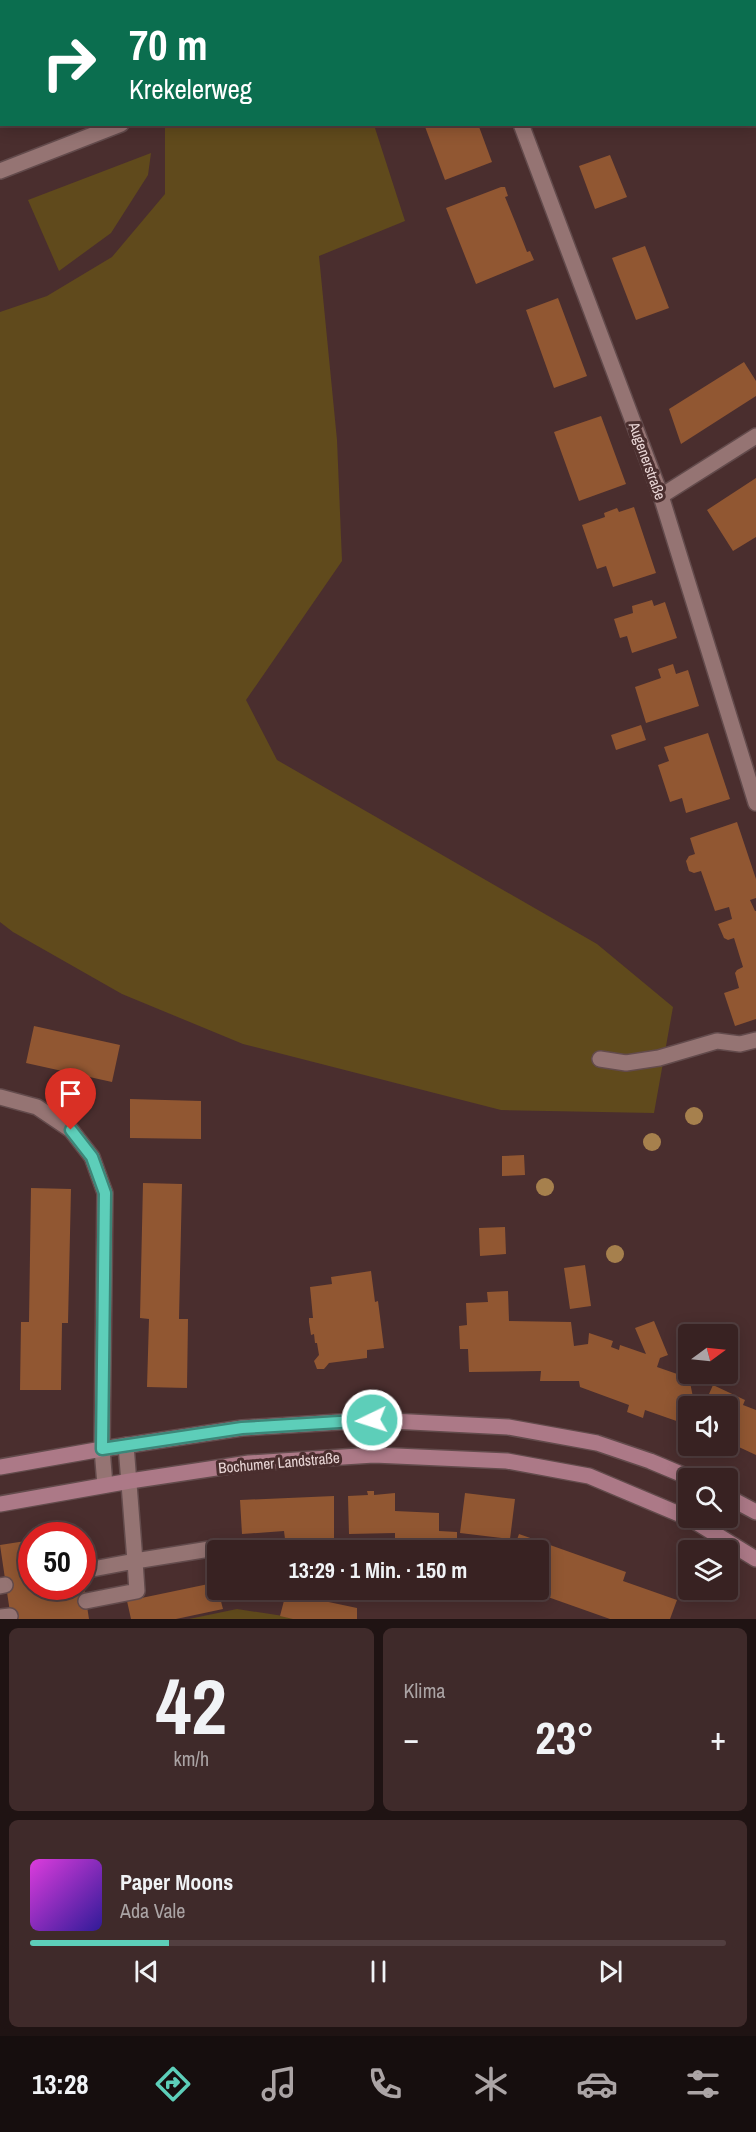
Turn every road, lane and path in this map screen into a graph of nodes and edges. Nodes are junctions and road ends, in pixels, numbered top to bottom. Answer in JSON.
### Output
{"nodes":[{"id":1,"x":112,"y":126,"type":"edge"},
{"id":2,"x":522,"y":126,"type":"edge"},
{"id":3,"x":86,"y":131,"type":"edge"},
{"id":4,"x":0,"y":171,"type":"edge"},
{"id":5,"x":756,"y":436,"type":"edge"},
{"id":6,"x":661,"y":495,"type":"junction"},
{"id":7,"x":756,"y":803,"type":"edge"},
{"id":8,"x":756,"y":1040,"type":"edge"},
{"id":9,"x":600,"y":1059,"type":"dead end"},
{"id":10,"x":0,"y":1097,"type":"edge"},
{"id":11,"x":126,"y":1445,"type":"junction"},
{"id":12,"x":102,"y":1449,"type":"junction"},
{"id":13,"x":0,"y":1467,"type":"edge"},
{"id":14,"x":678,"y":1473,"type":"edge"},
{"id":15,"x":130,"y":1481,"type":"junction"},
{"id":16,"x":105,"y":1485,"type":"junction"},
{"id":17,"x":738,"y":1502,"type":"edge"},
{"id":18,"x":0,"y":1504,"type":"edge"},
{"id":19,"x":756,"y":1512,"type":"edge"},
{"id":20,"x":207,"y":1550,"type":"edge"},
{"id":21,"x":756,"y":1559,"type":"edge"},
{"id":22,"x":135,"y":1561,"type":"junction"},
{"id":23,"x":96,"y":1568,"type":"edge"},
{"id":24,"x":86,"y":1601,"type":"dead end"}],
"edges":[{"from":1,"to":3,"type":"street"},
{"from":2,"to":6,"type":"street","name":"Augenerstraße"},
{"from":3,"to":4,"type":"street"},
{"from":5,"to":6,"type":"street"},
{"from":6,"to":7,"type":"street","name":"Augenerstraße"},
{"from":8,"to":9,"type":"street"},
{"from":10,"to":12,"type":"street"},
{"from":11,"to":12,"type":"main road"},
{"from":11,"to":14,"type":"main road"},
{"from":11,"to":15,"type":"street"},
{"from":12,"to":13,"type":"main road"},
{"from":12,"to":16,"type":"street"},
{"from":15,"to":16,"type":"main road","name":"Bochumer Landstraße"},
{"from":15,"to":21,"type":"main road","name":"Bochumer Landstraße"},
{"from":15,"to":22,"type":"street"},
{"from":16,"to":18,"type":"main road","name":"Bochumer Landstraße"},
{"from":17,"to":19,"type":"main road"},
{"from":20,"to":22,"type":"street"},
{"from":22,"to":23,"type":"street"},
{"from":22,"to":24,"type":"street"}]}
